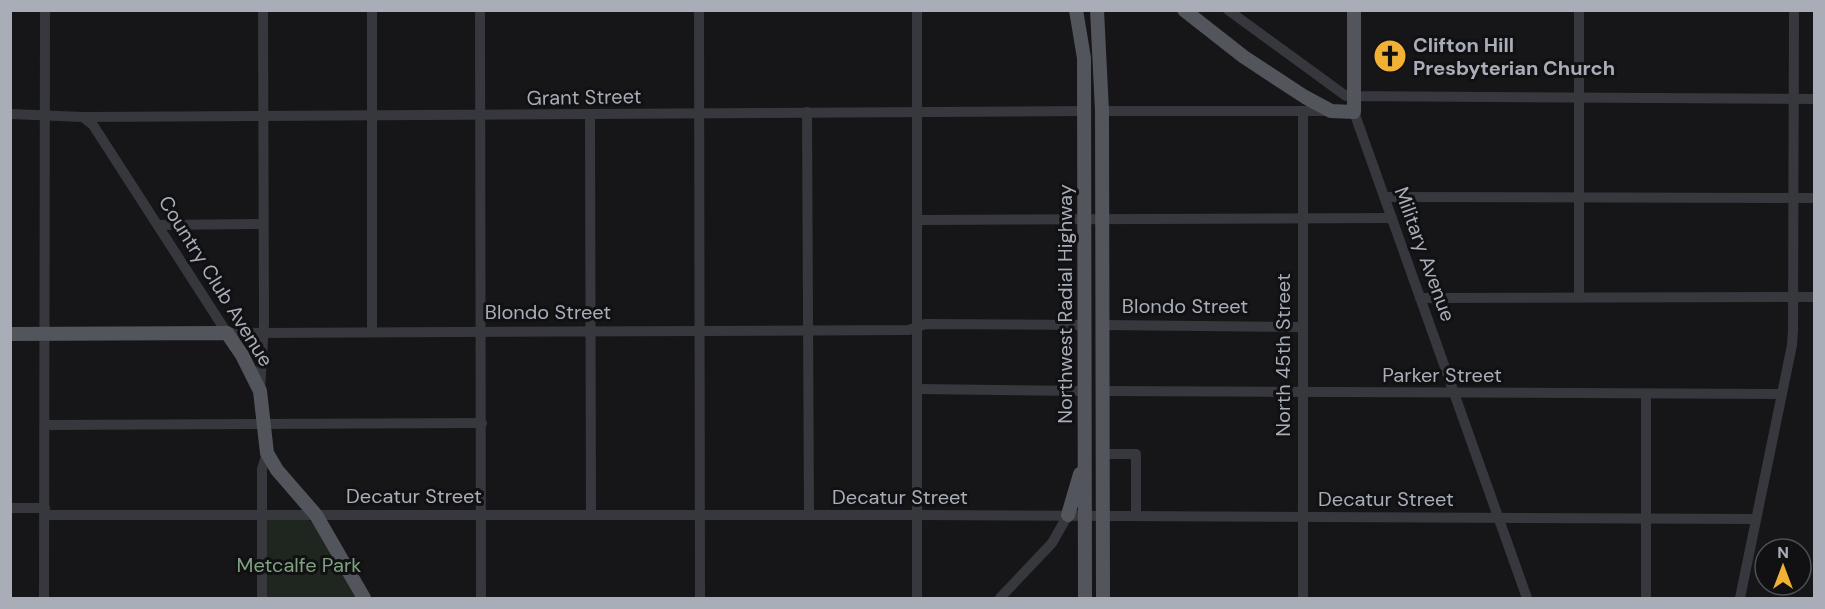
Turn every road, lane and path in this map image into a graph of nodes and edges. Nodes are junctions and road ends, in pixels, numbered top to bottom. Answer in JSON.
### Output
{"nodes":[{"id":1,"x":45,"y":10,"type":"edge"},
{"id":2,"x":262,"y":10,"type":"edge"},
{"id":3,"x":372,"y":10,"type":"edge"},
{"id":4,"x":480,"y":10,"type":"edge"},
{"id":5,"x":699,"y":10,"type":"edge"},
{"id":6,"x":917,"y":10,"type":"edge"},
{"id":7,"x":1076,"y":10,"type":"edge"},
{"id":8,"x":1083,"y":10,"type":"edge"},
{"id":9,"x":1097,"y":10,"type":"edge"},
{"id":10,"x":1105,"y":10,"type":"edge"},
{"id":11,"x":1184,"y":10,"type":"edge"},
{"id":12,"x":1228,"y":10,"type":"edge"},
{"id":13,"x":1247,"y":10,"type":"edge"},
{"id":14,"x":1354,"y":10,"type":"edge"},
{"id":15,"x":1579,"y":10,"type":"edge"},
{"id":16,"x":1794,"y":10,"type":"edge"},
{"id":17,"x":1247,"y":24,"type":"junction"},
{"id":18,"x":1084,"y":58,"type":"junction"},
{"id":19,"x":1101,"y":70,"type":"junction"},
{"id":20,"x":1353,"y":97,"type":"junction"},
{"id":21,"x":1579,"y":97,"type":"junction"},
{"id":22,"x":1794,"y":99,"type":"junction"},
{"id":23,"x":1815,"y":99,"type":"edge"},
{"id":24,"x":917,"y":111,"type":"junction"},
{"id":25,"x":1084,"y":111,"type":"junction"},
{"id":26,"x":1102,"y":111,"type":"junction"},
{"id":27,"x":1303,"y":111,"type":"junction"},
{"id":28,"x":1331,"y":111,"type":"junction"},
{"id":29,"x":807,"y":112,"type":"junction"},
{"id":30,"x":1354,"y":112,"type":"junction"},
{"id":31,"x":10,"y":114,"type":"edge"},
{"id":32,"x":590,"y":114,"type":"junction"},
{"id":33,"x":699,"y":114,"type":"junction"},
{"id":34,"x":263,"y":115,"type":"junction"},
{"id":35,"x":372,"y":115,"type":"junction"},
{"id":36,"x":480,"y":115,"type":"junction"},
{"id":37,"x":44,"y":116,"type":"junction"},
{"id":38,"x":83,"y":117,"type":"junction"},
{"id":39,"x":1384,"y":197,"type":"junction"},
{"id":40,"x":1580,"y":197,"type":"junction"},
{"id":41,"x":1794,"y":198,"type":"junction"},
{"id":42,"x":1815,"y":198,"type":"edge"},
{"id":43,"x":1392,"y":218,"type":"junction"},
{"id":44,"x":1303,"y":219,"type":"junction"},
{"id":45,"x":918,"y":220,"type":"junction"},
{"id":46,"x":1084,"y":220,"type":"junction"},
{"id":47,"x":1102,"y":220,"type":"junction"},
{"id":48,"x":263,"y":224,"type":"junction"},
{"id":49,"x":158,"y":225,"type":"junction"},
{"id":50,"x":1579,"y":297,"type":"junction"},
{"id":51,"x":1794,"y":297,"type":"junction"},
{"id":52,"x":1815,"y":297,"type":"edge"},
{"id":53,"x":1420,"y":298,"type":"junction"},
{"id":54,"x":1084,"y":325,"type":"junction"},
{"id":55,"x":1102,"y":325,"type":"junction"},
{"id":56,"x":918,"y":327,"type":"junction"},
{"id":57,"x":1303,"y":327,"type":"junction"},
{"id":58,"x":700,"y":331,"type":"junction"},
{"id":59,"x":808,"y":331,"type":"junction"},
{"id":60,"x":263,"y":332,"type":"junction"},
{"id":61,"x":372,"y":332,"type":"junction"},
{"id":62,"x":481,"y":332,"type":"junction"},
{"id":63,"x":591,"y":332,"type":"junction"},
{"id":64,"x":45,"y":333,"type":"junction"},
{"id":65,"x":227,"y":333,"type":"junction"},
{"id":66,"x":10,"y":334,"type":"edge"},
{"id":67,"x":918,"y":389,"type":"junction"},
{"id":68,"x":260,"y":391,"type":"junction"},
{"id":69,"x":1085,"y":391,"type":"junction"},
{"id":70,"x":1103,"y":391,"type":"junction"},
{"id":71,"x":1303,"y":392,"type":"junction"},
{"id":72,"x":1454,"y":392,"type":"junction"},
{"id":73,"x":1646,"y":394,"type":"junction"},
{"id":74,"x":1782,"y":394,"type":"junction"},
{"id":75,"x":482,"y":423,"type":"junction"},
{"id":76,"x":262,"y":424,"type":"junction"},
{"id":77,"x":45,"y":425,"type":"junction"},
{"id":78,"x":1085,"y":445,"type":"junction"},
{"id":79,"x":267,"y":453,"type":"junction"},
{"id":80,"x":1103,"y":454,"type":"junction"},
{"id":81,"x":10,"y":508,"type":"edge"},
{"id":82,"x":45,"y":511,"type":"junction"},
{"id":83,"x":262,"y":514,"type":"junction"},
{"id":84,"x":482,"y":514,"type":"junction"},
{"id":85,"x":591,"y":514,"type":"junction"},
{"id":86,"x":700,"y":514,"type":"junction"},
{"id":87,"x":316,"y":515,"type":"junction"},
{"id":88,"x":809,"y":515,"type":"junction"},
{"id":89,"x":917,"y":515,"type":"junction"},
{"id":90,"x":1068,"y":515,"type":"junction"},
{"id":91,"x":1085,"y":515,"type":"junction"},
{"id":92,"x":1103,"y":515,"type":"junction"},
{"id":93,"x":1136,"y":515,"type":"junction"},
{"id":94,"x":1303,"y":517,"type":"junction"},
{"id":95,"x":1498,"y":518,"type":"junction"},
{"id":96,"x":1647,"y":519,"type":"junction"},
{"id":97,"x":1756,"y":519,"type":"junction"},
{"id":98,"x":44,"y":598,"type":"edge"},
{"id":99,"x":262,"y":598,"type":"edge"},
{"id":100,"x":364,"y":598,"type":"edge"},
{"id":101,"x":482,"y":598,"type":"edge"},
{"id":102,"x":700,"y":598,"type":"edge"},
{"id":103,"x":917,"y":598,"type":"edge"},
{"id":104,"x":1000,"y":598,"type":"edge"},
{"id":105,"x":1085,"y":598,"type":"edge"},
{"id":106,"x":1103,"y":598,"type":"edge"},
{"id":107,"x":1302,"y":598,"type":"edge"},
{"id":108,"x":1527,"y":598,"type":"edge"},
{"id":109,"x":1646,"y":598,"type":"edge"},
{"id":110,"x":1740,"y":598,"type":"edge"}],
"edges":[{"from":1,"to":37,"type":"street"},
{"from":2,"to":34,"type":"street"},
{"from":3,"to":35,"type":"street"},
{"from":4,"to":36,"type":"street"},
{"from":5,"to":33,"type":"street"},
{"from":6,"to":24,"type":"street"},
{"from":7,"to":18,"type":"main road","name":"Northwest Radial Highway"},
{"from":8,"to":18,"type":"main road"},
{"from":9,"to":19,"type":"main road","name":"Northwest Radial Highway"},
{"from":10,"to":19,"type":"main road"},
{"from":11,"to":28,"type":"main road"},
{"from":12,"to":17,"type":"street"},
{"from":13,"to":17,"type":"street"},
{"from":14,"to":20,"type":"main road"},
{"from":15,"to":21,"type":"street"},
{"from":16,"to":22,"type":"street"},
{"from":17,"to":20,"type":"street"},
{"from":18,"to":25,"type":"main road","name":"Northwest Radial Highway"},
{"from":19,"to":26,"type":"main road","name":"Northwest Radial Highway"},
{"from":20,"to":21,"type":"street"},
{"from":20,"to":30,"type":"main road"},
{"from":21,"to":22,"type":"street"},
{"from":21,"to":40,"type":"street"},
{"from":22,"to":23,"type":"street"},
{"from":22,"to":41,"type":"street"},
{"from":24,"to":25,"type":"street","name":"Grant Street"},
{"from":24,"to":29,"type":"street","name":"Grant Street"},
{"from":24,"to":45,"type":"street"},
{"from":25,"to":46,"type":"main road","name":"Northwest Radial Highway"},
{"from":26,"to":27,"type":"street"},
{"from":26,"to":47,"type":"main road","name":"Northwest Radial Highway"},
{"from":27,"to":28,"type":"street"},
{"from":27,"to":44,"type":"street","name":"North 45th Street"},
{"from":28,"to":30,"type":"main road"},
{"from":29,"to":33,"type":"street","name":"Grant Street"},
{"from":29,"to":59,"type":"street"},
{"from":30,"to":39,"type":"street","name":"Military Avenue"},
{"from":31,"to":37,"type":"street"},
{"from":32,"to":33,"type":"street","name":"Grant Street"},
{"from":32,"to":36,"type":"street","name":"Grant Street"},
{"from":32,"to":63,"type":"street"},
{"from":33,"to":58,"type":"street"},
{"from":34,"to":35,"type":"street","name":"Grant Street"},
{"from":34,"to":38,"type":"street","name":"Grant Street"},
{"from":34,"to":48,"type":"street"},
{"from":35,"to":36,"type":"street","name":"Grant Street"},
{"from":35,"to":61,"type":"street"},
{"from":36,"to":62,"type":"street"},
{"from":37,"to":38,"type":"street"},
{"from":37,"to":64,"type":"street"},
{"from":38,"to":49,"type":"street","name":"Country Club Avenue"},
{"from":39,"to":40,"type":"street"},
{"from":39,"to":43,"type":"street","name":"Military Avenue"},
{"from":40,"to":41,"type":"street"},
{"from":40,"to":50,"type":"street"},
{"from":41,"to":42,"type":"street"},
{"from":41,"to":51,"type":"street"},
{"from":43,"to":44,"type":"street"},
{"from":43,"to":53,"type":"street","name":"Military Avenue"},
{"from":44,"to":47,"type":"street"},
{"from":44,"to":57,"type":"street","name":"North 45th Street"},
{"from":45,"to":46,"type":"street"},
{"from":45,"to":56,"type":"street"},
{"from":46,"to":47,"type":"street"},
{"from":46,"to":54,"type":"main road","name":"Northwest Radial Highway"},
{"from":47,"to":55,"type":"main road","name":"Northwest Radial Highway"},
{"from":48,"to":49,"type":"street"},
{"from":48,"to":60,"type":"street"},
{"from":49,"to":65,"type":"street","name":"Country Club Avenue"},
{"from":50,"to":51,"type":"street"},
{"from":50,"to":53,"type":"street"},
{"from":51,"to":52,"type":"street"},
{"from":51,"to":74,"type":"street"},
{"from":53,"to":72,"type":"street","name":"Military Avenue"},
{"from":54,"to":56,"type":"street","name":"Blondo Street"},
{"from":54,"to":69,"type":"main road","name":"Northwest Radial Highway"},
{"from":55,"to":57,"type":"street","name":"Blondo Street"},
{"from":55,"to":70,"type":"main road","name":"Northwest Radial Highway"},
{"from":56,"to":59,"type":"street","name":"Blondo Street"},
{"from":56,"to":67,"type":"street"},
{"from":57,"to":71,"type":"street","name":"North 45th Street"},
{"from":58,"to":59,"type":"street","name":"Blondo Street"},
{"from":58,"to":63,"type":"street","name":"Blondo Street"},
{"from":58,"to":86,"type":"street"},
{"from":59,"to":88,"type":"street"},
{"from":60,"to":61,"type":"street","name":"Blondo Street"},
{"from":60,"to":65,"type":"street","name":"Blondo Street"},
{"from":60,"to":68,"type":"street"},
{"from":61,"to":62,"type":"street","name":"Blondo Street"},
{"from":62,"to":63,"type":"street","name":"Blondo Street"},
{"from":62,"to":75,"type":"street"},
{"from":63,"to":85,"type":"street"},
{"from":64,"to":65,"type":"main road","name":"Blondo Street"},
{"from":64,"to":66,"type":"main road","name":"Blondo Street"},
{"from":64,"to":77,"type":"street"},
{"from":65,"to":68,"type":"main road","name":"Country Club Avenue"},
{"from":67,"to":69,"type":"street"},
{"from":67,"to":89,"type":"street"},
{"from":68,"to":76,"type":"main road","name":"Country Club Avenue"},
{"from":69,"to":78,"type":"main road","name":"Northwest Radial Highway"},
{"from":70,"to":71,"type":"street","name":"Parker Street"},
{"from":70,"to":80,"type":"main road","name":"Northwest Radial Highway"},
{"from":71,"to":72,"type":"street","name":"Parker Street"},
{"from":71,"to":94,"type":"street","name":"North 45th Street"},
{"from":72,"to":73,"type":"street","name":"Parker Street"},
{"from":72,"to":95,"type":"street","name":"Military Avenue"},
{"from":73,"to":74,"type":"street","name":"Parker Street"},
{"from":73,"to":96,"type":"street"},
{"from":74,"to":97,"type":"street"},
{"from":75,"to":76,"type":"street"},
{"from":75,"to":84,"type":"street"},
{"from":76,"to":77,"type":"street"},
{"from":76,"to":79,"type":"main road","name":"Country Club Avenue"},
{"from":77,"to":82,"type":"street"},
{"from":78,"to":90,"type":"main road"},
{"from":78,"to":91,"type":"main road","name":"Northwest Radial Highway"},
{"from":79,"to":83,"type":"street"},
{"from":79,"to":87,"type":"main road","name":"Country Club Avenue"},
{"from":80,"to":92,"type":"main road","name":"Northwest Radial Highway"},
{"from":80,"to":93,"type":"street"},
{"from":81,"to":82,"type":"street","name":"Decatur Street"},
{"from":82,"to":83,"type":"street","name":"Decatur Street"},
{"from":82,"to":98,"type":"street"},
{"from":83,"to":87,"type":"street","name":"Decatur Street"},
{"from":83,"to":99,"type":"street"},
{"from":84,"to":85,"type":"street","name":"Decatur Street"},
{"from":84,"to":87,"type":"street","name":"Decatur Street"},
{"from":84,"to":101,"type":"street"},
{"from":85,"to":86,"type":"street","name":"Decatur Street"},
{"from":86,"to":88,"type":"street","name":"Decatur Street"},
{"from":86,"to":102,"type":"street"},
{"from":87,"to":100,"type":"main road","name":"Country Club Avenue"},
{"from":88,"to":89,"type":"street","name":"Decatur Street"},
{"from":89,"to":90,"type":"street","name":"Decatur Street"},
{"from":89,"to":103,"type":"street"},
{"from":90,"to":91,"type":"street","name":"Decatur Street"},
{"from":90,"to":104,"type":"street"},
{"from":91,"to":92,"type":"street","name":"Decatur Street"},
{"from":91,"to":105,"type":"main road","name":"Northwest Radial Highway"},
{"from":92,"to":93,"type":"street","name":"Decatur Street"},
{"from":92,"to":106,"type":"main road","name":"Northwest Radial Highway"},
{"from":93,"to":94,"type":"street","name":"Decatur Street"},
{"from":94,"to":95,"type":"street","name":"Decatur Street"},
{"from":94,"to":107,"type":"street","name":"North 45th Street"},
{"from":95,"to":96,"type":"street","name":"Decatur Street"},
{"from":95,"to":108,"type":"street","name":"Military Avenue"},
{"from":96,"to":97,"type":"street","name":"Decatur Street"},
{"from":96,"to":109,"type":"street"},
{"from":97,"to":110,"type":"street"}]}
